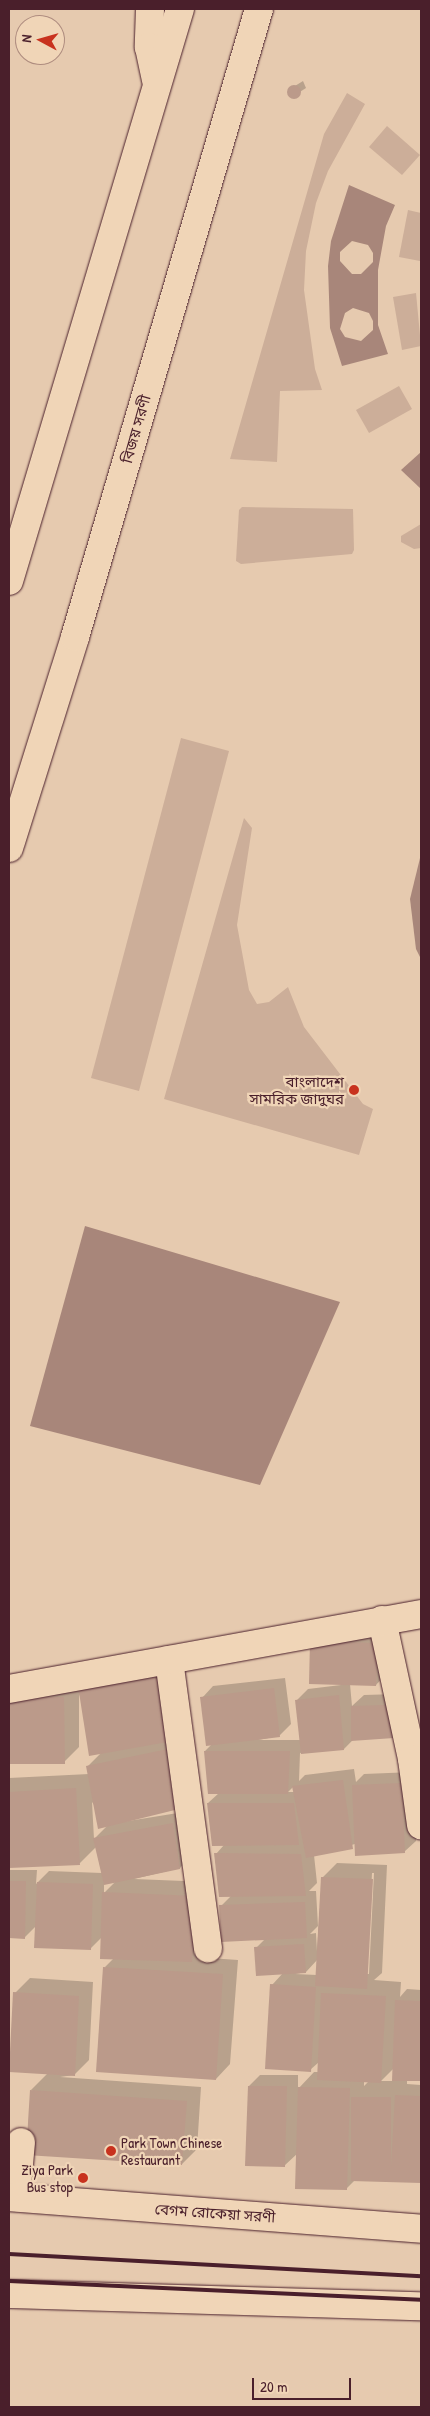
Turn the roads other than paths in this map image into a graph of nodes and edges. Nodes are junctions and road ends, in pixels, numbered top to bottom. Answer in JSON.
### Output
{"nodes":[{"id":1,"x":150,"y":9,"type":"edge"},
{"id":2,"x":180,"y":9,"type":"edge"},
{"id":3,"x":259,"y":9,"type":"edge"},
{"id":4,"x":156,"y":82,"type":"junction"},
{"id":5,"x":9,"y":581,"type":"edge"},
{"id":6,"x":9,"y":848,"type":"edge"},
{"id":7,"x":421,"y":1614,"type":"edge"},
{"id":8,"x":382,"y":1620,"type":"junction"},
{"id":9,"x":169,"y":1660,"type":"junction"},
{"id":10,"x":9,"y":1689,"type":"edge"},
{"id":11,"x":417,"y":1759,"type":"edge"},
{"id":12,"x":421,"y":1825,"type":"edge"},
{"id":13,"x":208,"y":1948,"type":"dead end"},
{"id":14,"x":21,"y":2142,"type":"dead end"},
{"id":15,"x":12,"y":2197,"type":"edge"},
{"id":16,"x":421,"y":2229,"type":"edge"},
{"id":17,"x":9,"y":2294,"type":"edge"},
{"id":18,"x":421,"y":2306,"type":"edge"}],
"edges":[{"from":1,"to":4,"type":"main road"},
{"from":2,"to":4,"type":"main road"},
{"from":3,"to":6,"type":"main road","name":"বিজয় সরণী"},
{"from":4,"to":5,"type":"main road"},
{"from":7,"to":8,"type":"main road"},
{"from":8,"to":9,"type":"main road"},
{"from":8,"to":11,"type":"main road"},
{"from":9,"to":10,"type":"main road"},
{"from":9,"to":13,"type":"main road"},
{"from":11,"to":12,"type":"main road"},
{"from":14,"to":15,"type":"main road"},
{"from":15,"to":16,"type":"main road","name":"বেগম রোকেয়া সরণী"},
{"from":17,"to":18,"type":"main road"}]}
